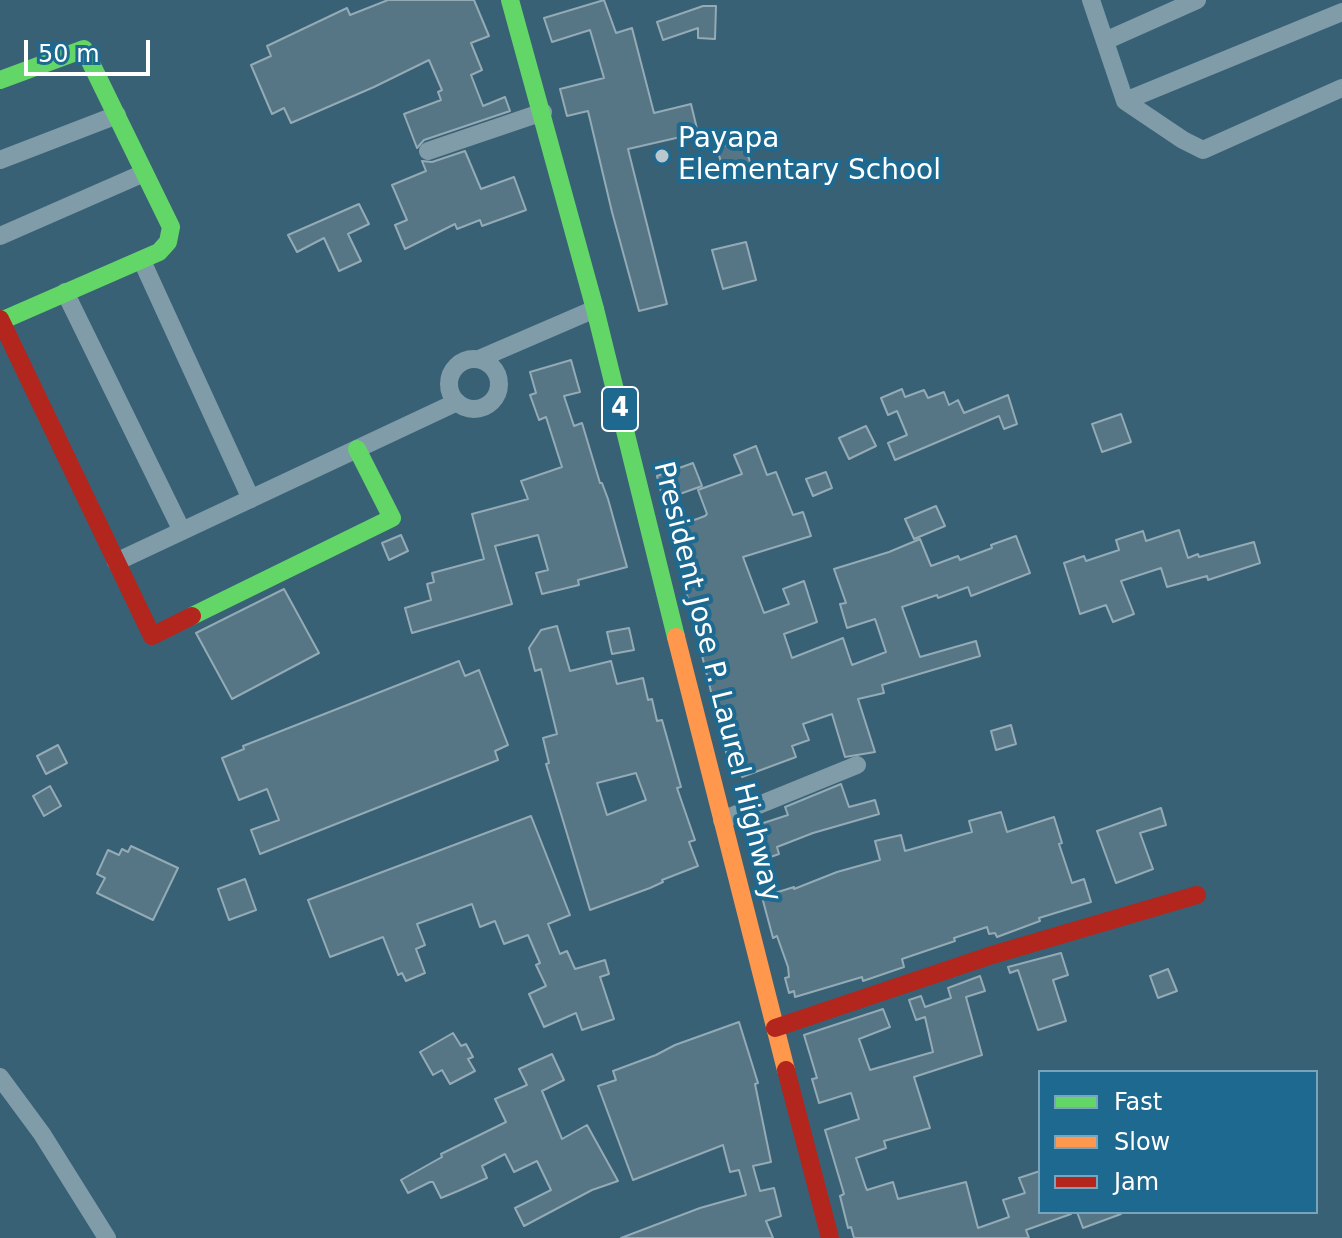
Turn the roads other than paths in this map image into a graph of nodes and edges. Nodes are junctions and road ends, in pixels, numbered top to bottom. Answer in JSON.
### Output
{"nodes":[{"id":1,"x":510,"y":0,"type":"edge"},
{"id":2,"x":1091,"y":0,"type":"edge"},
{"id":3,"x":1197,"y":0,"type":"edge"},
{"id":4,"x":1342,"y":12,"type":"edge"},
{"id":5,"x":1105,"y":41,"type":"junction"},
{"id":6,"x":1,"y":78,"type":"edge"},
{"id":7,"x":1342,"y":88,"type":"edge"},
{"id":8,"x":1125,"y":101,"type":"junction"},
{"id":9,"x":543,"y":112,"type":"junction"},
{"id":10,"x":117,"y":115,"type":"junction"},
{"id":11,"x":428,"y":151,"type":"dead end"},
{"id":12,"x":0,"y":160,"type":"edge"},
{"id":13,"x":144,"y":173,"type":"junction"},
{"id":14,"x":0,"y":236,"type":"edge"},
{"id":15,"x":142,"y":261,"type":"junction"},
{"id":16,"x":65,"y":292,"type":"junction"},
{"id":17,"x":595,"y":309,"type":"junction"},
{"id":18,"x":0,"y":320,"type":"edge"},
{"id":19,"x":479,"y":359,"type":"junction"},
{"id":20,"x":457,"y":402,"type":"junction"},
{"id":21,"x":357,"y":449,"type":"junction"},
{"id":22,"x":251,"y":499,"type":"junction"},
{"id":23,"x":182,"y":531,"type":"junction"},
{"id":24,"x":116,"y":562,"type":"junction"},
{"id":25,"x":857,"y":765,"type":"dead end"},
{"id":26,"x":722,"y":820,"type":"junction"},
{"id":27,"x":1197,"y":895,"type":"dead end"},
{"id":28,"x":775,"y":1028,"type":"junction"},
{"id":29,"x":0,"y":1077,"type":"edge"},
{"id":30,"x":107,"y":1238,"type":"edge"},
{"id":31,"x":830,"y":1238,"type":"edge"}],
"edges":[{"from":1,"to":9,"type":"main road","name":"President Jose P. Laurel Highway","number":"4"},
{"from":2,"to":5,"type":"street"},
{"from":3,"to":5,"type":"street"},
{"from":4,"to":8,"type":"street"},
{"from":5,"to":8,"type":"street"},
{"from":6,"to":10,"type":"main road"},
{"from":7,"to":8,"type":"street"},
{"from":9,"to":11,"type":"street"},
{"from":9,"to":17,"type":"main road","name":"President Jose P. Laurel Highway","number":"4"},
{"from":10,"to":12,"type":"street"},
{"from":10,"to":13,"type":"main road"},
{"from":13,"to":14,"type":"street"},
{"from":13,"to":15,"type":"main road"},
{"from":15,"to":16,"type":"main road"},
{"from":15,"to":22,"type":"street"},
{"from":16,"to":18,"type":"main road"},
{"from":16,"to":23,"type":"street"},
{"from":17,"to":19,"type":"street"},
{"from":17,"to":26,"type":"main road","name":"President Jose P. Laurel Highway","number":"4"},
{"from":18,"to":24,"type":"main road"},
{"from":19,"to":20,"type":"street"},
{"from":19,"to":20,"type":"street"},
{"from":20,"to":21,"type":"street"},
{"from":21,"to":22,"type":"street"},
{"from":21,"to":24,"type":"main road"},
{"from":22,"to":23,"type":"street"},
{"from":23,"to":24,"type":"street"},
{"from":25,"to":26,"type":"street"},
{"from":26,"to":28,"type":"main road","name":"President Jose P. Laurel Highway","number":"4"},
{"from":27,"to":28,"type":"main road"},
{"from":28,"to":31,"type":"main road","name":"President Jose P. Laurel Highway","number":"4"},
{"from":29,"to":30,"type":"street"}]}
